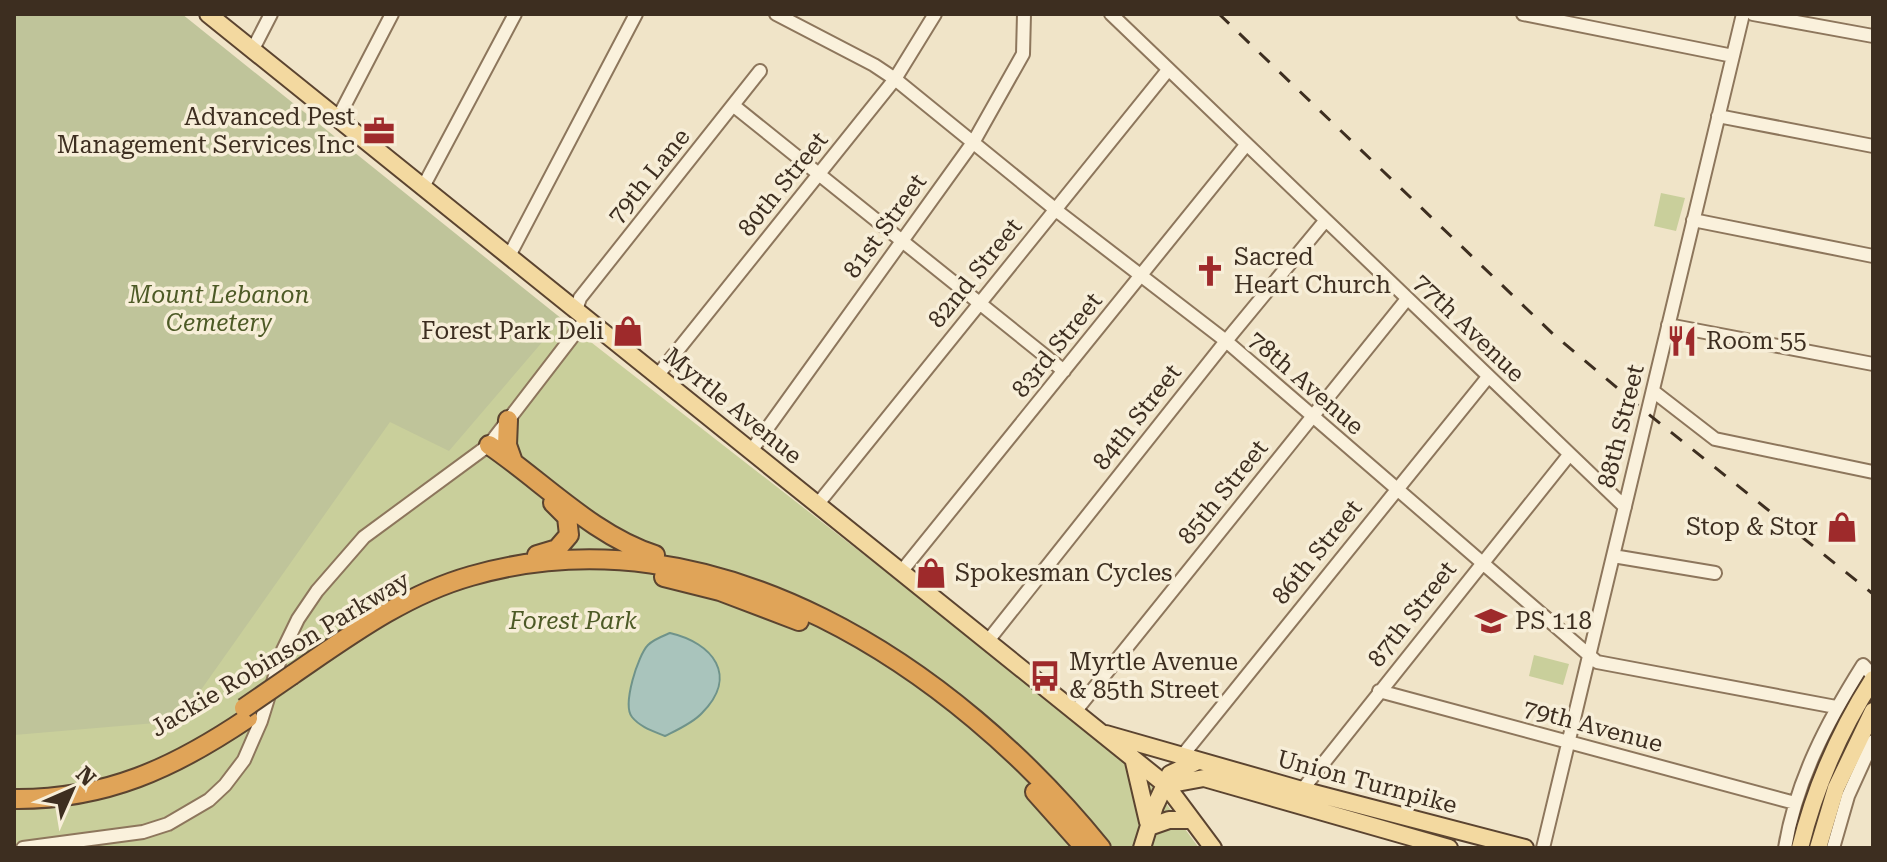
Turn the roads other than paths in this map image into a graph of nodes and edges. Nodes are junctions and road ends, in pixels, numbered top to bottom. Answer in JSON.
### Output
{"nodes":[{"id":1,"x":208,"y":14,"type":"edge"},
{"id":2,"x":271,"y":14,"type":"edge"},
{"id":3,"x":392,"y":14,"type":"edge"},
{"id":4,"x":515,"y":14,"type":"edge"},
{"id":5,"x":636,"y":14,"type":"edge"},
{"id":6,"x":776,"y":14,"type":"edge"},
{"id":7,"x":935,"y":14,"type":"edge"},
{"id":8,"x":1024,"y":14,"type":"edge"},
{"id":9,"x":1111,"y":14,"type":"edge"},
{"id":10,"x":1523,"y":14,"type":"edge"},
{"id":11,"x":1743,"y":14,"type":"edge"},
{"id":12,"x":1753,"y":14,"type":"edge"},
{"id":13,"x":1873,"y":36,"type":"edge"},
{"id":14,"x":253,"y":49,"type":"junction"},
{"id":15,"x":1733,"y":56,"type":"junction"},
{"id":16,"x":1168,"y":70,"type":"junction"},
{"id":17,"x":760,"y":71,"type":"dead end"},
{"id":18,"x":895,"y":79,"type":"junction"},
{"id":19,"x":734,"y":106,"type":"junction"},
{"id":20,"x":1718,"y":116,"type":"junction"},
{"id":21,"x":338,"y":118,"type":"junction"},
{"id":22,"x":974,"y":141,"type":"junction"},
{"id":23,"x":1246,"y":145,"type":"junction"},
{"id":24,"x":1873,"y":146,"type":"edge"},
{"id":25,"x":820,"y":175,"type":"junction"},
{"id":26,"x":423,"y":187,"type":"junction"},
{"id":27,"x":1056,"y":209,"type":"junction"},
{"id":28,"x":1693,"y":220,"type":"junction"},
{"id":29,"x":1325,"y":221,"type":"junction"},
{"id":30,"x":901,"y":240,"type":"junction"},
{"id":31,"x":509,"y":256,"type":"junction"},
{"id":32,"x":1873,"y":256,"type":"edge"},
{"id":33,"x":1141,"y":276,"type":"junction"},
{"id":34,"x":1407,"y":299,"type":"junction"},
{"id":35,"x":979,"y":303,"type":"junction"},
{"id":36,"x":581,"y":314,"type":"junction"},
{"id":37,"x":1668,"y":325,"type":"junction"},
{"id":38,"x":1226,"y":341,"type":"junction"},
{"id":39,"x":1873,"y":364,"type":"edge"},
{"id":40,"x":1064,"y":371,"type":"junction"},
{"id":41,"x":657,"y":376,"type":"junction"},
{"id":42,"x":1488,"y":377,"type":"junction"},
{"id":43,"x":1653,"y":391,"type":"junction"},
{"id":44,"x":1311,"y":417,"type":"junction"},
{"id":45,"x":508,"y":420,"type":"junction"},
{"id":46,"x":486,"y":448,"type":"junction"},
{"id":47,"x":751,"y":451,"type":"junction"},
{"id":48,"x":1569,"y":455,"type":"junction"},
{"id":49,"x":513,"y":462,"type":"junction"},
{"id":50,"x":1873,"y":472,"type":"edge"},
{"id":51,"x":1395,"y":490,"type":"junction"},
{"id":52,"x":817,"y":505,"type":"junction"},
{"id":53,"x":1625,"y":507,"type":"junction"},
{"id":54,"x":1613,"y":556,"type":"junction"},
{"id":55,"x":1481,"y":562,"type":"junction"},
{"id":56,"x":695,"y":571,"type":"junction"},
{"id":57,"x":901,"y":572,"type":"junction"},
{"id":58,"x":1715,"y":573,"type":"dead end"},
{"id":59,"x":470,"y":576,"type":"junction"},
{"id":60,"x":987,"y":642,"type":"junction"},
{"id":61,"x":1589,"y":655,"type":"junction"},
{"id":62,"x":1873,"y":678,"type":"edge"},
{"id":63,"x":291,"y":682,"type":"junction"},
{"id":64,"x":1379,"y":691,"type":"junction"},
{"id":65,"x":1836,"y":707,"type":"junction"},
{"id":66,"x":1873,"y":711,"type":"edge"},
{"id":67,"x":1074,"y":713,"type":"junction"},
{"id":68,"x":1098,"y":733,"type":"junction"},
{"id":69,"x":1873,"y":741,"type":"edge"},
{"id":70,"x":1568,"y":743,"type":"junction"},
{"id":71,"x":1190,"y":758,"type":"junction"},
{"id":72,"x":1134,"y":762,"type":"junction"},
{"id":73,"x":1166,"y":785,"type":"junction"},
{"id":74,"x":16,"y":797,"type":"edge"},
{"id":75,"x":1300,"y":797,"type":"junction"},
{"id":76,"x":1795,"y":803,"type":"junction"},
{"id":77,"x":1192,"y":820,"type":"junction"},
{"id":78,"x":1149,"y":827,"type":"junction"},
{"id":79,"x":23,"y":848,"type":"edge"},
{"id":80,"x":1085,"y":848,"type":"edge"},
{"id":81,"x":1101,"y":848,"type":"edge"},
{"id":82,"x":1142,"y":848,"type":"edge"},
{"id":83,"x":1213,"y":848,"type":"edge"},
{"id":84,"x":1449,"y":848,"type":"edge"},
{"id":85,"x":1525,"y":848,"type":"edge"},
{"id":86,"x":1543,"y":848,"type":"edge"},
{"id":87,"x":1785,"y":848,"type":"edge"},
{"id":88,"x":1800,"y":848,"type":"edge"},
{"id":89,"x":1818,"y":848,"type":"edge"},
{"id":90,"x":1833,"y":848,"type":"edge"}],
"edges":[{"from":1,"to":14,"type":"main road","name":"Myrtle Avenue"},
{"from":2,"to":14,"type":"street"},
{"from":3,"to":21,"type":"street"},
{"from":4,"to":26,"type":"street"},
{"from":5,"to":31,"type":"street"},
{"from":6,"to":18,"type":"street","name":"78th Avenue"},
{"from":7,"to":18,"type":"street","name":"80th Street"},
{"from":8,"to":22,"type":"street","name":"81st Street"},
{"from":9,"to":16,"type":"street","name":"77th Avenue"},
{"from":10,"to":15,"type":"street"},
{"from":11,"to":15,"type":"street","name":"88th Street"},
{"from":12,"to":13,"type":"street"},
{"from":14,"to":21,"type":"main road","name":"Myrtle Avenue"},
{"from":15,"to":20,"type":"street","name":"88th Street"},
{"from":16,"to":23,"type":"street","name":"77th Avenue"},
{"from":16,"to":27,"type":"street","name":"82nd Street"},
{"from":17,"to":19,"type":"street","name":"79th Lane"},
{"from":18,"to":22,"type":"street","name":"78th Avenue"},
{"from":18,"to":25,"type":"street","name":"80th Street"},
{"from":19,"to":25,"type":"street"},
{"from":19,"to":36,"type":"street","name":"79th Lane"},
{"from":20,"to":24,"type":"street"},
{"from":20,"to":28,"type":"street","name":"88th Street"},
{"from":21,"to":26,"type":"main road","name":"Myrtle Avenue"},
{"from":22,"to":27,"type":"street","name":"78th Avenue"},
{"from":22,"to":30,"type":"street","name":"81st Street"},
{"from":23,"to":29,"type":"street","name":"77th Avenue"},
{"from":23,"to":33,"type":"street","name":"83rd Street"},
{"from":25,"to":30,"type":"street"},
{"from":25,"to":41,"type":"street","name":"80th Street"},
{"from":26,"to":31,"type":"main road","name":"Myrtle Avenue"},
{"from":27,"to":33,"type":"street","name":"78th Avenue"},
{"from":27,"to":35,"type":"street","name":"82nd Street"},
{"from":28,"to":32,"type":"street"},
{"from":28,"to":37,"type":"street","name":"88th Street"},
{"from":29,"to":34,"type":"street","name":"77th Avenue"},
{"from":29,"to":38,"type":"street","name":"84th Street"},
{"from":30,"to":35,"type":"street"},
{"from":30,"to":47,"type":"street","name":"81st Street"},
{"from":31,"to":36,"type":"main road","name":"Myrtle Avenue"},
{"from":33,"to":38,"type":"street","name":"78th Avenue"},
{"from":33,"to":40,"type":"street","name":"83rd Street"},
{"from":34,"to":42,"type":"street","name":"77th Avenue"},
{"from":34,"to":44,"type":"street","name":"85th Street"},
{"from":35,"to":40,"type":"street"},
{"from":35,"to":52,"type":"street","name":"82nd Street"},
{"from":36,"to":41,"type":"main road","name":"Myrtle Avenue"},
{"from":36,"to":45,"type":"street","name":"79th Lane"},
{"from":37,"to":39,"type":"street"},
{"from":37,"to":43,"type":"street","name":"88th Street"},
{"from":38,"to":44,"type":"street","name":"78th Avenue"},
{"from":38,"to":60,"type":"street","name":"84th Street"},
{"from":40,"to":57,"type":"street","name":"83rd Street"},
{"from":41,"to":47,"type":"main road","name":"Myrtle Avenue"},
{"from":42,"to":48,"type":"street","name":"77th Avenue"},
{"from":42,"to":51,"type":"street","name":"86th Street"},
{"from":43,"to":50,"type":"street"},
{"from":43,"to":53,"type":"street","name":"88th Street"},
{"from":44,"to":51,"type":"street","name":"78th Avenue"},
{"from":44,"to":67,"type":"street","name":"85th Street"},
{"from":45,"to":46,"type":"street","name":"79th Lane"},
{"from":45,"to":49,"type":"highway"},
{"from":46,"to":49,"type":"highway"},
{"from":46,"to":59,"type":"highway"},
{"from":46,"to":79,"type":"street","name":"79th Lane"},
{"from":47,"to":52,"type":"main road","name":"Myrtle Avenue"},
{"from":48,"to":53,"type":"street","name":"77th Avenue"},
{"from":48,"to":55,"type":"street","name":"87th Street"},
{"from":49,"to":56,"type":"highway"},
{"from":51,"to":55,"type":"street","name":"78th Avenue"},
{"from":51,"to":71,"type":"street","name":"86th Street"},
{"from":52,"to":57,"type":"main road","name":"Myrtle Avenue"},
{"from":53,"to":54,"type":"street","name":"88th Street"},
{"from":54,"to":58,"type":"street"},
{"from":54,"to":61,"type":"street","name":"88th Street"},
{"from":55,"to":61,"type":"street","name":"78th Avenue"},
{"from":55,"to":64,"type":"street","name":"87th Street"},
{"from":56,"to":59,"type":"highway","name":"Jackie Robinson Parkway"},
{"from":56,"to":81,"type":"highway","name":"Jackie Robinson Parkway"},
{"from":57,"to":60,"type":"main road","name":"Myrtle Avenue"},
{"from":59,"to":63,"type":"highway","name":"Jackie Robinson Parkway"},
{"from":60,"to":67,"type":"main road","name":"Myrtle Avenue"},
{"from":61,"to":65,"type":"street","name":"78th Avenue"},
{"from":61,"to":70,"type":"street","name":"88th Street"},
{"from":62,"to":65,"type":"street"},
{"from":62,"to":88,"type":"main road"},
{"from":63,"to":74,"type":"highway","name":"Jackie Robinson Parkway","bridge":true},
{"from":63,"to":80,"type":"highway","name":"Jackie Robinson Parkway"},
{"from":64,"to":70,"type":"street","name":"79th Avenue"},
{"from":64,"to":75,"type":"street","name":"87th Street"},
{"from":65,"to":76,"type":"street"},
{"from":66,"to":89,"type":"main road"},
{"from":67,"to":68,"type":"main road","name":"Myrtle Avenue"},
{"from":68,"to":71,"type":"main road","name":"Union Turnpike"},
{"from":68,"to":72,"type":"main road","name":"Myrtle Avenue"},
{"from":69,"to":90,"type":"street"},
{"from":70,"to":76,"type":"street","name":"79th Avenue"},
{"from":70,"to":86,"type":"street","name":"88th Street"},
{"from":71,"to":73,"type":"main road"},
{"from":71,"to":75,"type":"main road","name":"Union Turnpike"},
{"from":72,"to":73,"type":"main road","name":"Myrtle Avenue"},
{"from":72,"to":78,"type":"main road"},
{"from":73,"to":75,"type":"main road","name":"Union Turnpike"},
{"from":73,"to":77,"type":"main road","name":"Myrtle Avenue"},
{"from":73,"to":78,"type":"main road"},
{"from":75,"to":84,"type":"main road","name":"Union Turnpike"},
{"from":75,"to":85,"type":"main road","name":"Union Turnpike"},
{"from":76,"to":87,"type":"street"},
{"from":77,"to":78,"type":"main road"},
{"from":77,"to":83,"type":"main road","name":"Myrtle Avenue"},
{"from":78,"to":82,"type":"main road"}]}
